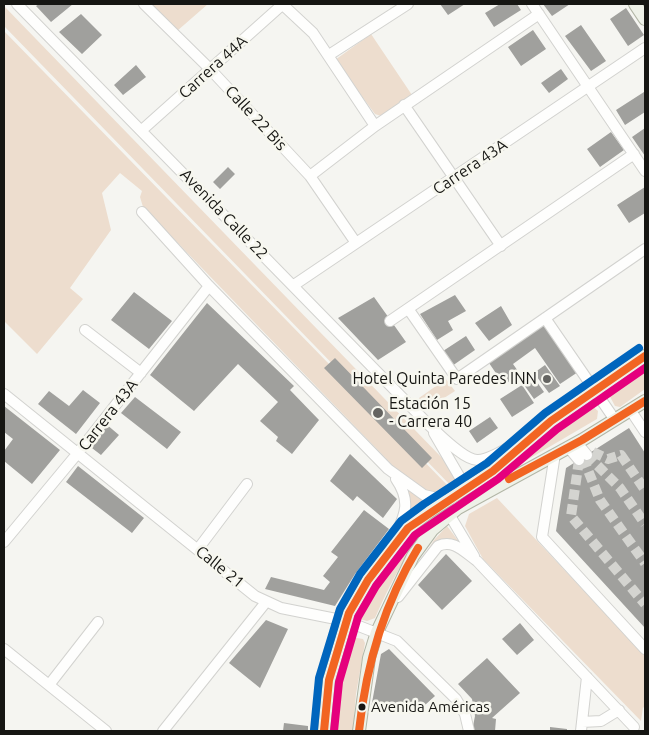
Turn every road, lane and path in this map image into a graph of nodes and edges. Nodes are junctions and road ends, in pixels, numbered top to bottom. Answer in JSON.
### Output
{"nodes":[{"id":1,"x":17,"y":4,"type":"edge"},
{"id":2,"x":144,"y":4,"type":"edge"},
{"id":3,"x":282,"y":4,"type":"edge"},
{"id":4,"x":408,"y":4,"type":"edge"},
{"id":5,"x":532,"y":4,"type":"edge"},
{"id":6,"x":635,"y":4,"type":"edge"},
{"id":7,"x":539,"y":14,"type":"junction"},
{"id":8,"x":645,"y":19,"type":"edge"},
{"id":9,"x":645,"y":48,"type":"edge"},
{"id":10,"x":329,"y":55,"type":"junction"},
{"id":11,"x":210,"y":69,"type":"junction"},
{"id":12,"x":588,"y":86,"type":"junction"},
{"id":13,"x":404,"y":105,"type":"junction"},
{"id":14,"x":375,"y":126,"type":"junction"},
{"id":15,"x":142,"y":130,"type":"junction"},
{"id":16,"x":634,"y":154,"type":"junction"},
{"id":17,"x":645,"y":171,"type":"edge"},
{"id":18,"x":310,"y":176,"type":"junction"},
{"id":19,"x":453,"y":177,"type":"junction"},
{"id":20,"x":142,"y":212,"type":"dead end"},
{"id":21,"x":356,"y":243,"type":"junction"},
{"id":22,"x":501,"y":246,"type":"junction"},
{"id":23,"x":645,"y":249,"type":"edge"},
{"id":24,"x":294,"y":285,"type":"junction"},
{"id":25,"x":209,"y":286,"type":"junction"},
{"id":26,"x":409,"y":310,"type":"junction"},
{"id":27,"x":545,"y":318,"type":"junction"},
{"id":28,"x":390,"y":321,"type":"dead end"},
{"id":29,"x":85,"y":330,"type":"dead end"},
{"id":30,"x":645,"y":356,"type":"edge"},
{"id":31,"x":141,"y":373,"type":"junction"},
{"id":32,"x":595,"y":390,"type":"junction"},
{"id":33,"x":4,"y":394,"type":"edge"},
{"id":34,"x":645,"y":401,"type":"edge"},
{"id":35,"x":631,"y":411,"type":"junction"},
{"id":36,"x":615,"y":420,"type":"junction"},
{"id":37,"x":430,"y":426,"type":"junction"},
{"id":38,"x":540,"y":429,"type":"junction"},
{"id":39,"x":645,"y":432,"type":"edge"},
{"id":40,"x":575,"y":444,"type":"junction"},
{"id":41,"x":77,"y":454,"type":"junction"},
{"id":42,"x":555,"y":454,"type":"junction"},
{"id":43,"x":388,"y":469,"type":"junction"},
{"id":44,"x":247,"y":484,"type":"dead end"},
{"id":45,"x":466,"y":488,"type":"junction"},
{"id":46,"x":446,"y":500,"type":"junction"},
{"id":47,"x":449,"y":514,"type":"junction"},
{"id":48,"x":4,"y":542,"type":"edge"},
{"id":49,"x":198,"y":549,"type":"junction"},
{"id":50,"x":388,"y":554,"type":"junction"},
{"id":51,"x":477,"y":561,"type":"junction"},
{"id":52,"x":266,"y":602,"type":"junction"},
{"id":53,"x":98,"y":622,"type":"dead end"},
{"id":54,"x":346,"y":622,"type":"junction"},
{"id":55,"x":379,"y":627,"type":"junction"},
{"id":56,"x":4,"y":649,"type":"edge"},
{"id":57,"x":645,"y":649,"type":"edge"},
{"id":58,"x":587,"y":677,"type":"junction"},
{"id":59,"x":49,"y":685,"type":"junction"},
{"id":60,"x":619,"y":710,"type":"junction"},
{"id":61,"x":581,"y":727,"type":"edge"},
{"id":62,"x":634,"y":727,"type":"dead end"},
{"id":63,"x":106,"y":731,"type":"edge"},
{"id":64,"x":163,"y":731,"type":"edge"},
{"id":65,"x":324,"y":731,"type":"edge"},
{"id":66,"x":359,"y":731,"type":"edge"},
{"id":67,"x":469,"y":731,"type":"edge"}],
"edges":[{"from":1,"to":15,"type":"street","name":"Avenida Calle 22"},
{"from":2,"to":11,"type":"street","name":"Calle 22 Bis"},
{"from":3,"to":10,"type":"street"},
{"from":3,"to":11,"type":"street","name":"Carrera 44A"},
{"from":4,"to":10,"type":"street"},
{"from":5,"to":7,"type":"street"},
{"from":6,"to":8,"type":"main road"},
{"from":7,"to":12,"type":"street"},
{"from":7,"to":13,"type":"street"},
{"from":9,"to":12,"type":"street","name":"Carrera 43A"},
{"from":10,"to":14,"type":"street"},
{"from":11,"to":15,"type":"street","name":"Carrera 44A"},
{"from":11,"to":18,"type":"street","name":"Calle 22 Bis"},
{"from":12,"to":16,"type":"street"},
{"from":12,"to":19,"type":"street","name":"Carrera 43A"},
{"from":13,"to":14,"type":"street"},
{"from":13,"to":19,"type":"street"},
{"from":14,"to":18,"type":"street"},
{"from":15,"to":24,"type":"street","name":"Avenida Calle 22"},
{"from":16,"to":17,"type":"street"},
{"from":16,"to":22,"type":"street"},
{"from":18,"to":21,"type":"street","name":"Calle 22 Bis"},
{"from":19,"to":21,"type":"street","name":"Carrera 43A"},
{"from":19,"to":22,"type":"street"},
{"from":20,"to":25,"type":"street"},
{"from":21,"to":24,"type":"street","name":"Carrera 43A"},
{"from":22,"to":26,"type":"street"},
{"from":23,"to":27,"type":"street"},
{"from":24,"to":37,"type":"street","name":"Avenida Calle 22"},
{"from":25,"to":31,"type":"street","name":"Carrera 43A"},
{"from":25,"to":43,"type":"street"},
{"from":26,"to":27,"type":"street"},
{"from":26,"to":28,"type":"street"},
{"from":27,"to":32,"type":"street"},
{"from":29,"to":31,"type":"street"},
{"from":30,"to":32,"type":"main road"},
{"from":31,"to":41,"type":"street","name":"Carrera 43A"},
{"from":32,"to":36,"type":"street"},
{"from":32,"to":38,"type":"main road"},
{"from":33,"to":41,"type":"street","name":"Calle 21"},
{"from":34,"to":35,"type":"main road"},
{"from":35,"to":36,"type":"main road"},
{"from":35,"to":39,"type":"street"},
{"from":36,"to":40,"type":"main road"},
{"from":37,"to":38,"type":"street","name":"Avenida Calle 22"},
{"from":37,"to":45,"type":"street","name":"Avenida Calle 22"},
{"from":38,"to":45,"type":"main road"},
{"from":40,"to":40,"type":"street"},
{"from":40,"to":42,"type":"main road"},
{"from":41,"to":48,"type":"street","name":"Carrera 43A"},
{"from":41,"to":49,"type":"street","name":"Calle 21"},
{"from":42,"to":47,"type":"main road"},
{"from":42,"to":57,"type":"street"},
{"from":43,"to":46,"type":"street"},
{"from":43,"to":50,"type":"street"},
{"from":44,"to":49,"type":"street"},
{"from":45,"to":46,"type":"main road"},
{"from":46,"to":50,"type":"main road"},
{"from":47,"to":51,"type":"street"},
{"from":47,"to":55,"type":"main road"},
{"from":49,"to":52,"type":"street","name":"Calle 21"},
{"from":50,"to":54,"type":"main road"},
{"from":51,"to":55,"type":"street"},
{"from":51,"to":58,"type":"street"},
{"from":52,"to":54,"type":"street","name":"Calle 21"},
{"from":52,"to":64,"type":"street"},
{"from":53,"to":59,"type":"street"},
{"from":54,"to":55,"type":"street","name":"Calle 21"},
{"from":54,"to":65,"type":"main road"},
{"from":55,"to":66,"type":"main road"},
{"from":55,"to":67,"type":"street","name":"Calle 21"},
{"from":56,"to":59,"type":"street"},
{"from":58,"to":60,"type":"street"},
{"from":58,"to":61,"type":"street"},
{"from":59,"to":63,"type":"street"},
{"from":60,"to":61,"type":"street"},
{"from":60,"to":62,"type":"street"}]}
